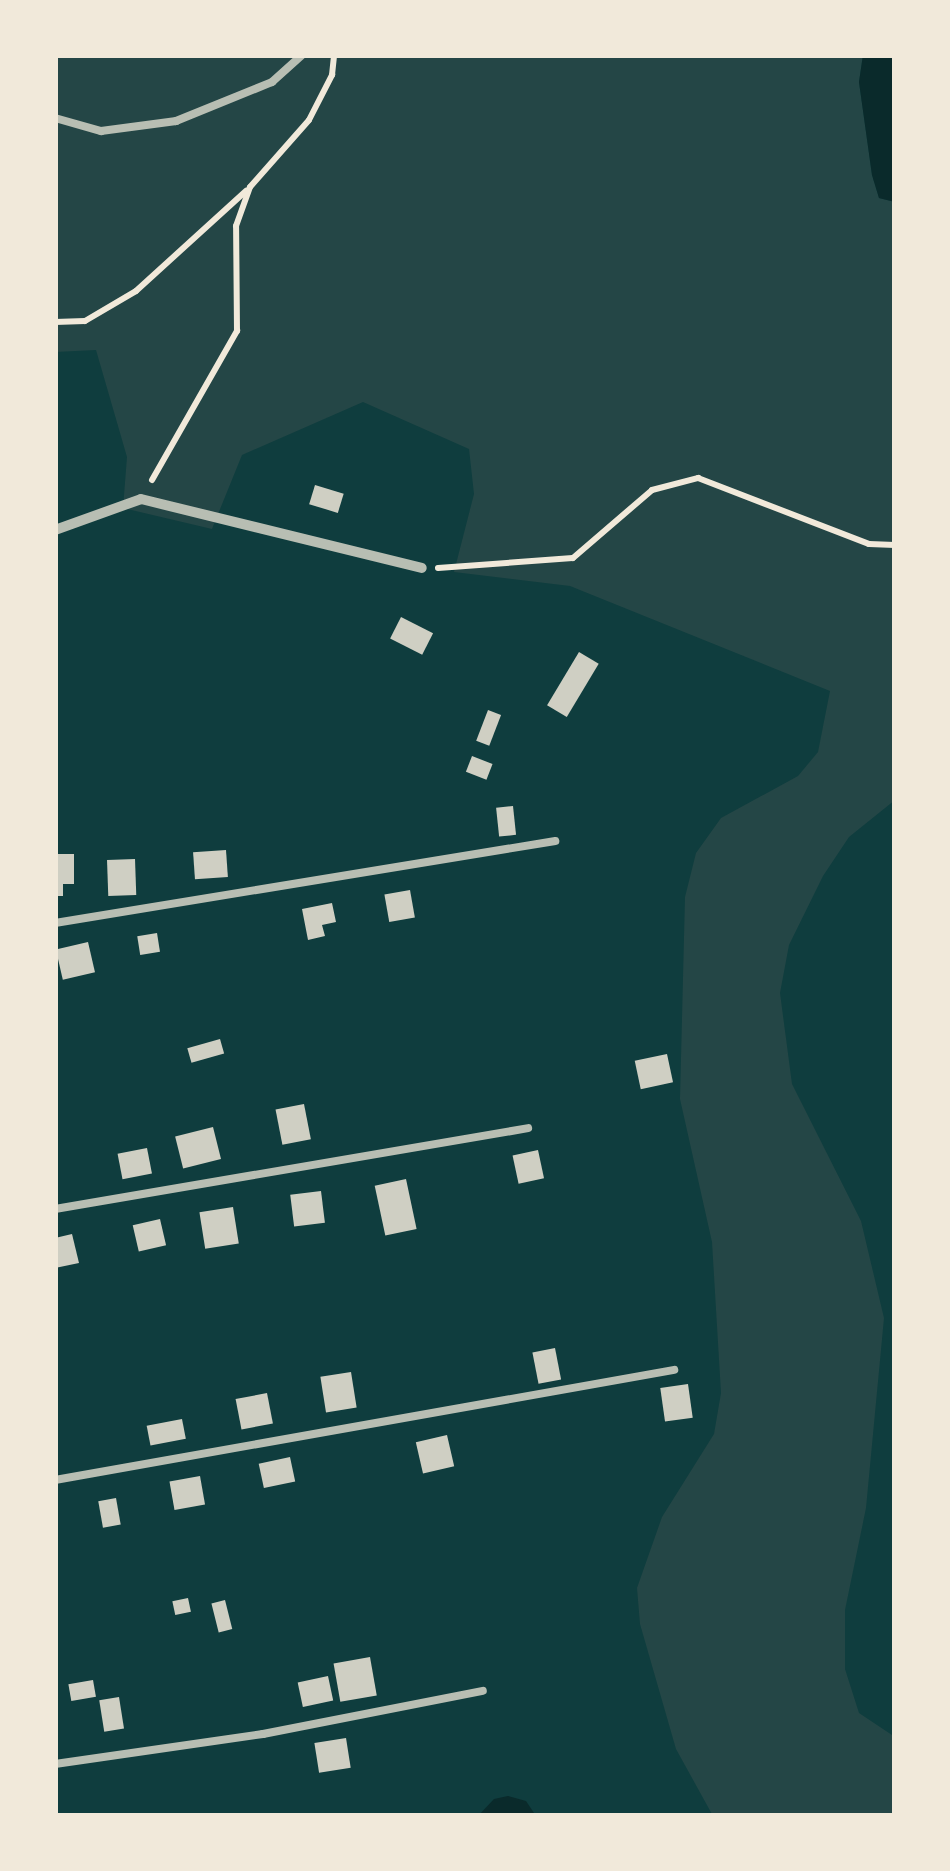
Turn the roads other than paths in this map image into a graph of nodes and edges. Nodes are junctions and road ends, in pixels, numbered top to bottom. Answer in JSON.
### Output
{"nodes":[{"id":1,"x":302,"y":55,"type":"edge"},
{"id":2,"x":55,"y":118,"type":"edge"},
{"id":3,"x":55,"y":530,"type":"edge"},
{"id":4,"x":422,"y":568,"type":"road end"},
{"id":5,"x":555,"y":841,"type":"dead end"},
{"id":6,"x":55,"y":923,"type":"edge"},
{"id":7,"x":528,"y":1128,"type":"dead end"},
{"id":8,"x":55,"y":1209,"type":"edge"},
{"id":9,"x":674,"y":1370,"type":"dead end"},
{"id":10,"x":55,"y":1480,"type":"edge"},
{"id":11,"x":483,"y":1691,"type":"dead end"},
{"id":12,"x":55,"y":1764,"type":"edge"}],
"edges":[{"from":1,"to":2,"type":"lane"},
{"from":3,"to":4,"type":"street"},
{"from":5,"to":6,"type":"lane"},
{"from":7,"to":8,"type":"lane"},
{"from":9,"to":10,"type":"lane"},
{"from":11,"to":12,"type":"lane"}]}
